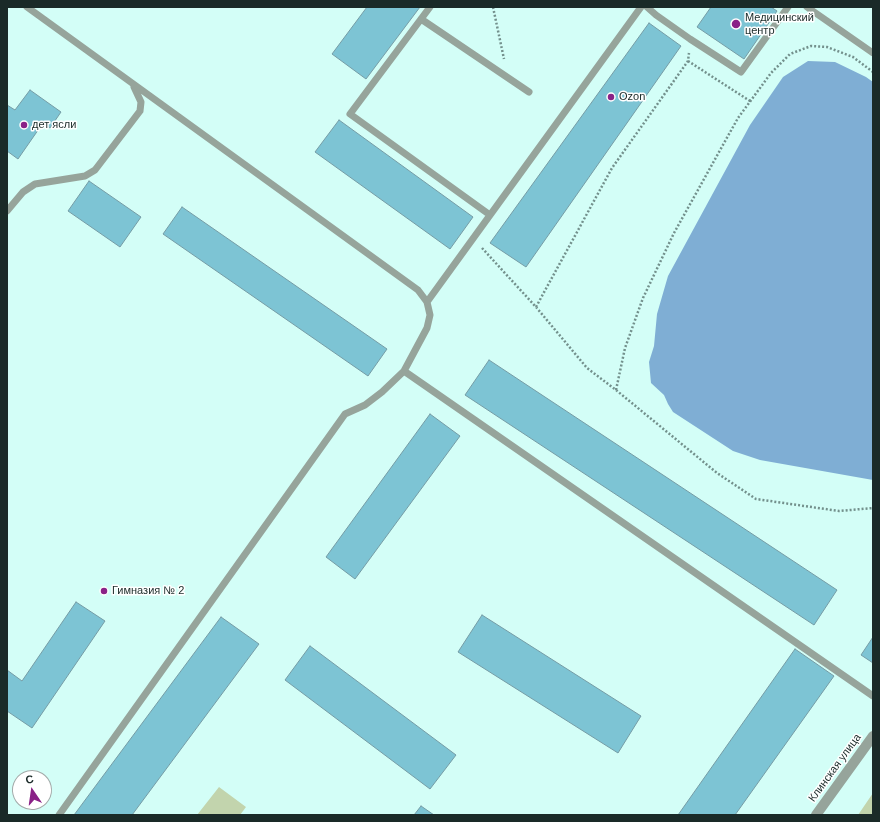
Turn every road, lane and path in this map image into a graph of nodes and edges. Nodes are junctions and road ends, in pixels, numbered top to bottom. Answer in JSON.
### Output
{"nodes":[{"id":1,"x":27,"y":7,"type":"edge"},
{"id":2,"x":430,"y":7,"type":"edge"},
{"id":3,"x":493,"y":7,"type":"edge"},
{"id":4,"x":641,"y":7,"type":"edge"},
{"id":5,"x":647,"y":7,"type":"edge"},
{"id":6,"x":788,"y":7,"type":"edge"},
{"id":7,"x":807,"y":7,"type":"edge"},
{"id":8,"x":421,"y":19,"type":"junction"},
{"id":9,"x":690,"y":39,"type":"junction"},
{"id":10,"x":873,"y":53,"type":"edge"},
{"id":11,"x":688,"y":60,"type":"junction"},
{"id":12,"x":873,"y":72,"type":"edge"},
{"id":13,"x":508,"y":78,"type":"junction"},
{"id":14,"x":133,"y":85,"type":"junction"},
{"id":15,"x":529,"y":92,"type":"dead end"},
{"id":16,"x":750,"y":100,"type":"junction"},
{"id":17,"x":7,"y":211,"type":"edge"},
{"id":18,"x":490,"y":215,"type":"junction"},
{"id":19,"x":475,"y":236,"type":"junction"},
{"id":20,"x":427,"y":302,"type":"junction"},
{"id":21,"x":536,"y":308,"type":"junction"},
{"id":22,"x":404,"y":371,"type":"junction"},
{"id":23,"x":616,"y":390,"type":"junction"},
{"id":24,"x":873,"y":508,"type":"edge"},
{"id":25,"x":873,"y":696,"type":"edge"},
{"id":26,"x":873,"y":736,"type":"edge"},
{"id":27,"x":59,"y":815,"type":"edge"},
{"id":28,"x":816,"y":815,"type":"edge"}],
"edges":[{"from":1,"to":14,"type":"lane"},
{"from":2,"to":8,"type":"lane"},
{"from":3,"to":13,"type":"path"},
{"from":4,"to":18,"type":"lane"},
{"from":5,"to":9,"type":"lane"},
{"from":6,"to":9,"type":"lane"},
{"from":7,"to":10,"type":"lane"},
{"from":8,"to":13,"type":"lane"},
{"from":8,"to":18,"type":"lane"},
{"from":9,"to":11,"type":"path"},
{"from":11,"to":16,"type":"path"},
{"from":11,"to":21,"type":"path"},
{"from":12,"to":16,"type":"path"},
{"from":13,"to":15,"type":"lane"},
{"from":14,"to":17,"type":"lane"},
{"from":14,"to":20,"type":"lane"},
{"from":16,"to":23,"type":"path"},
{"from":18,"to":19,"type":"lane"},
{"from":19,"to":20,"type":"lane"},
{"from":19,"to":21,"type":"path"},
{"from":20,"to":22,"type":"lane"},
{"from":21,"to":23,"type":"path"},
{"from":22,"to":25,"type":"lane"},
{"from":22,"to":27,"type":"lane"},
{"from":23,"to":24,"type":"path"},
{"from":26,"to":28,"type":"street","name":"Клинская улица"}]}
